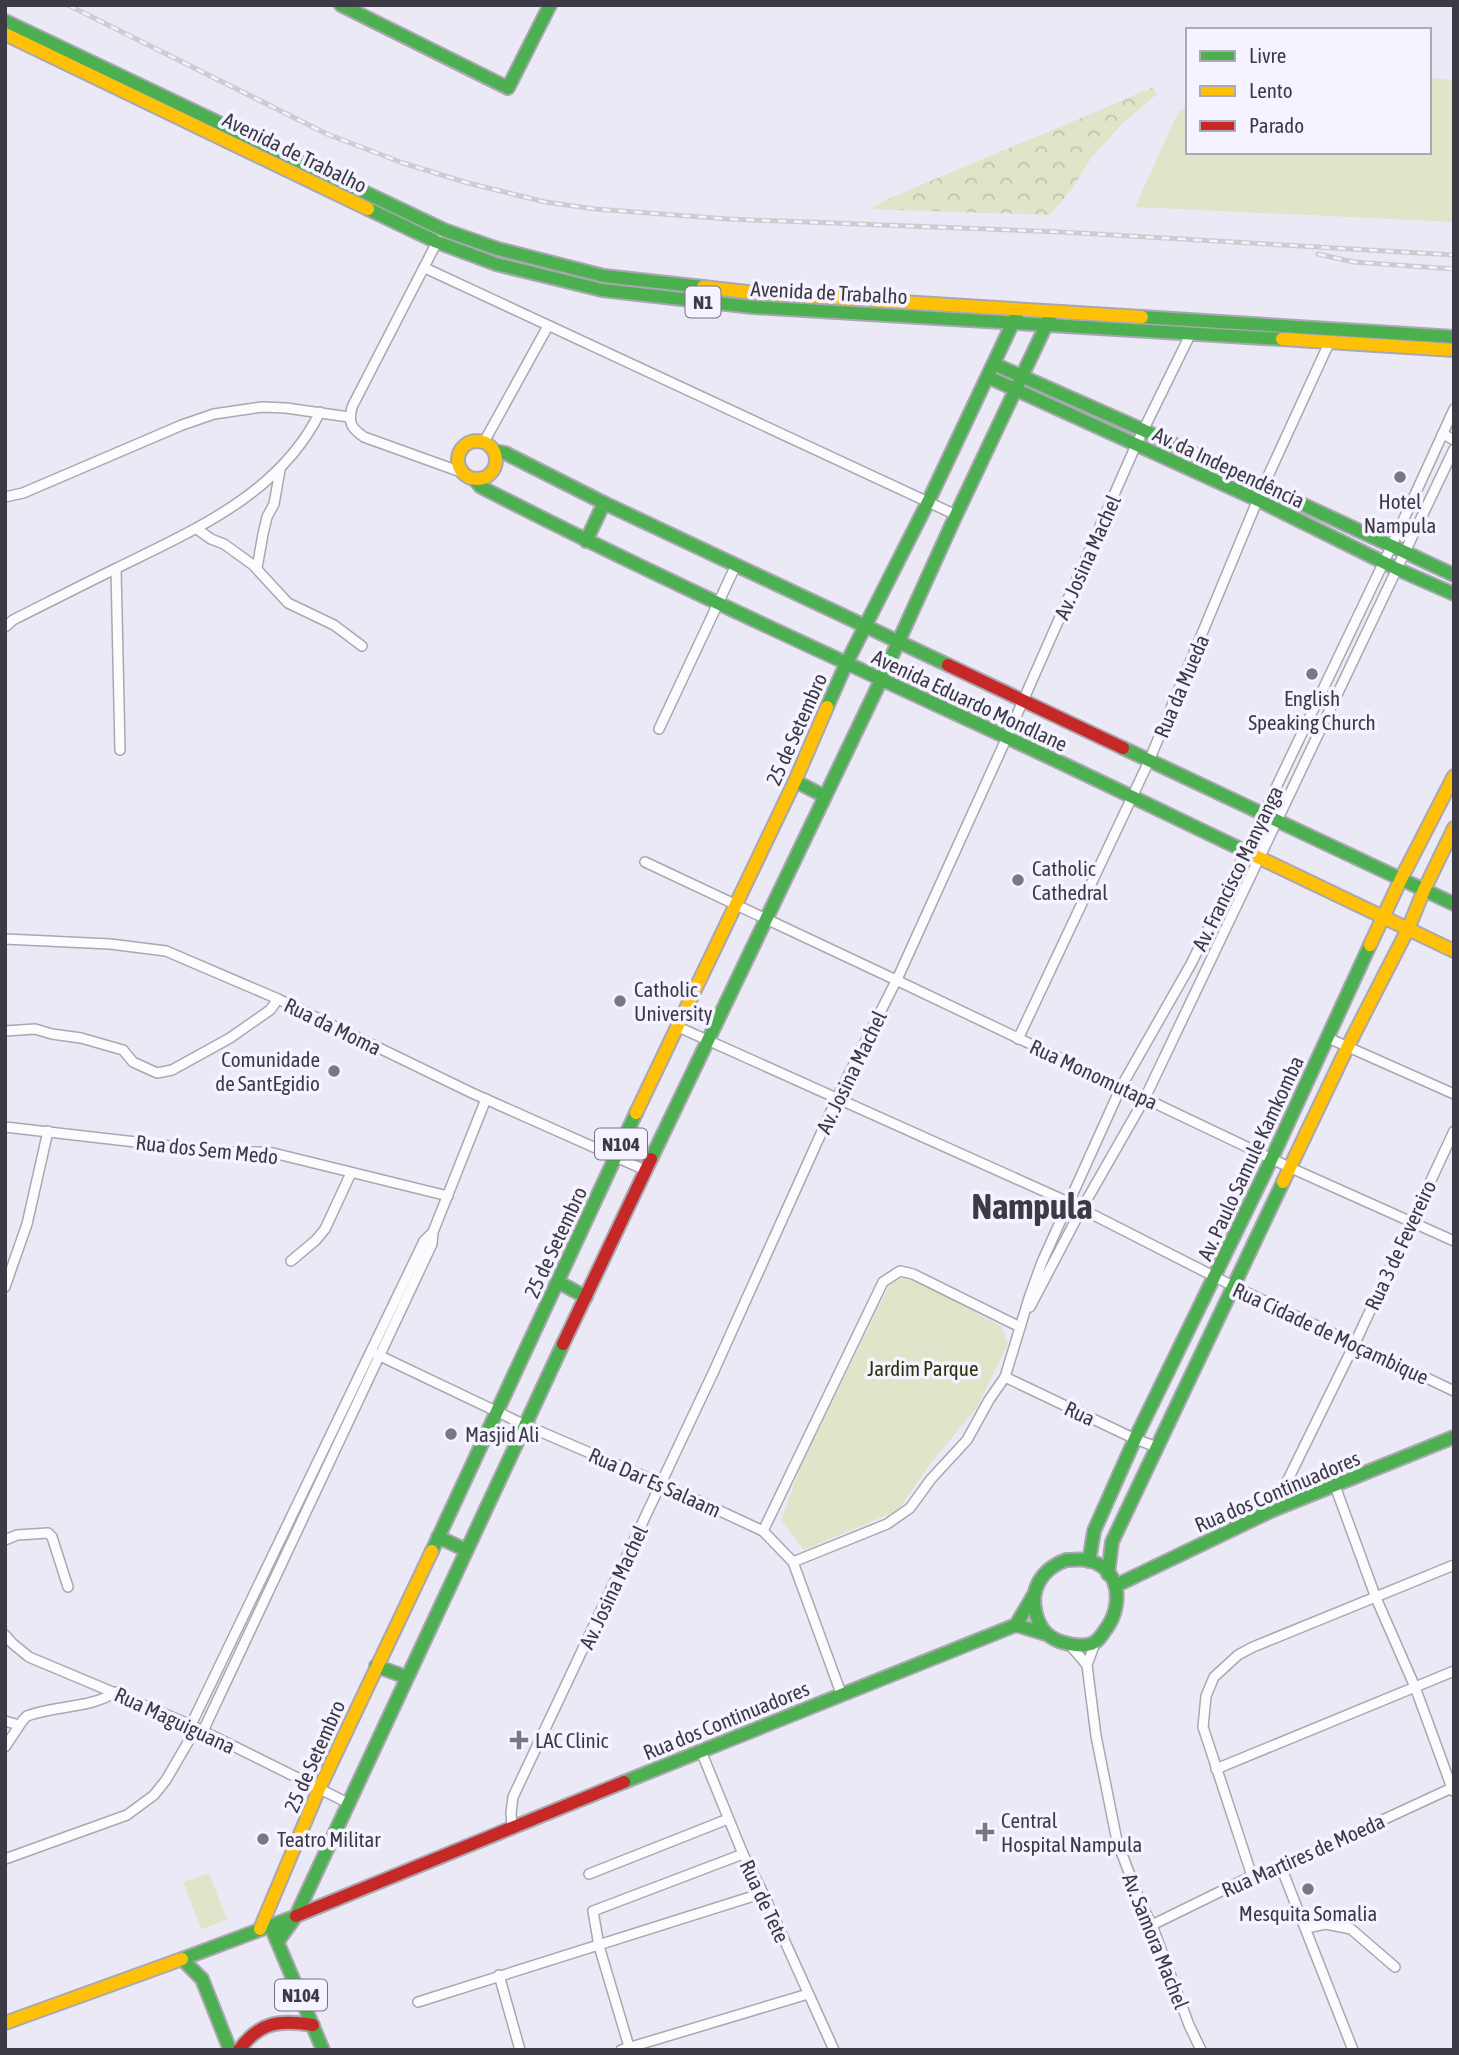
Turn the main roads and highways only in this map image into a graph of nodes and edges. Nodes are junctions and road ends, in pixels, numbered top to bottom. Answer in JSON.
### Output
{"nodes":[{"id":1,"x":341,"y":5,"type":"edge"},
{"id":2,"x":550,"y":5,"type":"edge"},
{"id":3,"x":9,"y":34,"type":"edge"},
{"id":4,"x":604,"y":276,"type":"junction"},
{"id":5,"x":602,"y":290,"type":"junction"},
{"id":6,"x":756,"y":293,"type":"junction"},
{"id":7,"x":855,"y":298,"type":"junction"},
{"id":8,"x":753,"y":307,"type":"junction"},
{"id":9,"x":1019,"y":310,"type":"junction"},
{"id":10,"x":855,"y":312,"type":"junction"},
{"id":11,"x":1053,"y":312,"type":"junction"},
{"id":12,"x":1013,"y":323,"type":"junction"},
{"id":13,"x":1047,"y":324,"type":"junction"},
{"id":14,"x":1454,"y":337,"type":"edge"},
{"id":15,"x":1454,"y":350,"type":"edge"},
{"id":16,"x":994,"y":364,"type":"junction"},
{"id":17,"x":1022,"y":376,"type":"junction"},
{"id":18,"x":988,"y":377,"type":"junction"},
{"id":19,"x":1016,"y":390,"type":"junction"},
{"id":20,"x":489,"y":447,"type":"junction"},
{"id":21,"x":474,"y":479,"type":"junction"},
{"id":22,"x":1261,"y":493,"type":"junction"},
{"id":23,"x":604,"y":503,"type":"junction"},
{"id":24,"x":586,"y":541,"type":"junction"},
{"id":25,"x":1454,"y":575,"type":"edge"},
{"id":26,"x":1454,"y":594,"type":"edge"},
{"id":27,"x":864,"y":626,"type":"junction"},
{"id":28,"x":898,"y":641,"type":"junction"},
{"id":29,"x":846,"y":664,"type":"junction"},
{"id":30,"x":881,"y":680,"type":"junction"},
{"id":31,"x":1454,"y":776,"type":"edge"},
{"id":32,"x":795,"y":781,"type":"junction"},
{"id":33,"x":824,"y":796,"type":"junction"},
{"id":34,"x":1454,"y":828,"type":"edge"},
{"id":35,"x":1401,"y":879,"type":"junction"},
{"id":36,"x":1424,"y":890,"type":"junction"},
{"id":37,"x":1454,"y":904,"type":"edge"},
{"id":38,"x":1384,"y":916,"type":"junction"},
{"id":39,"x":1408,"y":929,"type":"junction"},
{"id":40,"x":1454,"y":951,"type":"edge"},
{"id":41,"x":558,"y":1282,"type":"junction"},
{"id":42,"x":586,"y":1297,"type":"junction"},
{"id":43,"x":1454,"y":1437,"type":"edge"},
{"id":44,"x":438,"y":1538,"type":"junction"},
{"id":45,"x":466,"y":1550,"type":"junction"},
{"id":46,"x":1089,"y":1560,"type":"junction"},
{"id":47,"x":1108,"y":1574,"type":"junction"},
{"id":48,"x":1117,"y":1585,"type":"junction"},
{"id":49,"x":1033,"y":1596,"type":"junction"},
{"id":50,"x":1016,"y":1625,"type":"junction"},
{"id":51,"x":1046,"y":1633,"type":"junction"},
{"id":52,"x":376,"y":1666,"type":"junction"},
{"id":53,"x":406,"y":1677,"type":"junction"},
{"id":54,"x":296,"y":1916,"type":"junction"},
{"id":55,"x":260,"y":1929,"type":"junction"},
{"id":56,"x":278,"y":1941,"type":"junction"},
{"id":57,"x":211,"y":1949,"type":"junction"},
{"id":58,"x":182,"y":1959,"type":"junction"},
{"id":59,"x":202,"y":1979,"type":"junction"},
{"id":60,"x":5,"y":2023,"type":"edge"},
{"id":61,"x":313,"y":2025,"type":"junction"},
{"id":62,"x":230,"y":2050,"type":"edge"},
{"id":63,"x":239,"y":2050,"type":"edge"},
{"id":64,"x":323,"y":2050,"type":"edge"}],
"edges":[{"from":1,"to":2,"type":"main road"},
{"from":3,"to":4,"type":"main road","name":"Avenida de Trabalho","number":"N1"},
{"from":3,"to":5,"type":"main road","name":"Avenida de Trabalho","number":"N1"},
{"from":4,"to":5,"type":"main road"},
{"from":4,"to":6,"type":"main road","name":"Avenida de Trabalho","number":"N1"},
{"from":5,"to":8,"type":"main road","name":"Avenida de Trabalho","number":"N1"},
{"from":6,"to":7,"type":"main road","name":"Avenida de Trabalho","number":"N1"},
{"from":6,"to":8,"type":"main road"},
{"from":7,"to":9,"type":"main road","name":"Avenida de Trabalho","number":"N1"},
{"from":7,"to":10,"type":"main road"},
{"from":8,"to":10,"type":"main road","name":"Avenida de Trabalho","number":"N1"},
{"from":9,"to":11,"type":"main road","name":"Avenida de Trabalho","number":"N1"},
{"from":9,"to":12,"type":"main road","name":"25 de Setembro","number":"N104"},
{"from":10,"to":12,"type":"main road","name":"Avenida de Trabalho","number":"N1"},
{"from":11,"to":13,"type":"main road","number":"N104"},
{"from":11,"to":14,"type":"main road","name":"Avenida de Trabalho","number":"N1"},
{"from":12,"to":13,"type":"main road","name":"Avenida de Trabalho","number":"N1"},
{"from":12,"to":16,"type":"main road","name":"25 de Setembro","number":"N104"},
{"from":13,"to":15,"type":"main road","name":"Avenida de Trabalho","number":"N1"},
{"from":13,"to":17,"type":"main road","number":"N104"},
{"from":16,"to":17,"type":"main road","name":"Av. da Independência"},
{"from":16,"to":18,"type":"main road","name":"25 de Setembro","number":"N104"},
{"from":17,"to":19,"type":"main road","number":"N104"},
{"from":17,"to":22,"type":"main road","name":"Av. da Independência"},
{"from":18,"to":19,"type":"main road","name":"Av. da Independência"},
{"from":18,"to":27,"type":"main road","name":"25 de Setembro","number":"N104"},
{"from":19,"to":22,"type":"main road","name":"Av. da Independência"},
{"from":19,"to":28,"type":"main road","number":"N104"},
{"from":20,"to":21,"type":"main road"},
{"from":20,"to":21,"type":"main road"},
{"from":20,"to":23,"type":"main road","name":"Avenida Eduardo Mondlane"},
{"from":21,"to":24,"type":"main road","name":"Avenida Eduardo Mondlane"},
{"from":22,"to":25,"type":"main road","name":"Av. da Independência"},
{"from":22,"to":26,"type":"main road","name":"Av. da Independência"},
{"from":23,"to":24,"type":"main road"},
{"from":23,"to":27,"type":"main road","name":"Avenida Eduardo Mondlane"},
{"from":24,"to":29,"type":"main road","name":"Avenida Eduardo Mondlane"},
{"from":27,"to":28,"type":"main road","name":"Avenida Eduardo Mondlane"},
{"from":27,"to":29,"type":"main road","name":"25 de Setembro","number":"N104"},
{"from":28,"to":30,"type":"main road","number":"N104"},
{"from":28,"to":35,"type":"main road","name":"Avenida Eduardo Mondlane"},
{"from":29,"to":30,"type":"main road","name":"Avenida Eduardo Mondlane"},
{"from":29,"to":32,"type":"main road","name":"25 de Setembro","number":"N104"},
{"from":30,"to":33,"type":"main road","number":"N104"},
{"from":30,"to":38,"type":"main road","name":"Avenida Eduardo Mondlane"},
{"from":31,"to":35,"type":"main road","name":"Av. Paulo Samule Kamkomba"},
{"from":32,"to":33,"type":"main road"},
{"from":32,"to":41,"type":"main road","name":"25 de Setembro","number":"N104"},
{"from":33,"to":42,"type":"main road","number":"N104"},
{"from":34,"to":36,"type":"main road","name":"Av. Paulo Samule Kamkomba"},
{"from":35,"to":36,"type":"main road","name":"Avenida Eduardo Mondlane"},
{"from":35,"to":38,"type":"main road","name":"Av. Paulo Samule Kamkomba"},
{"from":36,"to":37,"type":"main road","name":"Avenida Eduardo Mondlane"},
{"from":36,"to":39,"type":"main road","name":"Av. Paulo Samule Kamkomba"},
{"from":38,"to":39,"type":"main road","name":"Avenida Eduardo Mondlane"},
{"from":38,"to":46,"type":"main road","name":"Av. Paulo Samule Kamkomba"},
{"from":39,"to":40,"type":"main road","name":"Avenida Eduardo Mondlane"},
{"from":39,"to":47,"type":"main road","name":"Av. Paulo Samule Kamkomba"},
{"from":41,"to":42,"type":"main road"},
{"from":41,"to":44,"type":"main road","name":"25 de Setembro","number":"N104"},
{"from":42,"to":45,"type":"main road","number":"N104"},
{"from":43,"to":48,"type":"main road","name":"Rua dos Continuadores"},
{"from":44,"to":45,"type":"main road"},
{"from":44,"to":52,"type":"main road","name":"25 de Setembro","number":"N104"},
{"from":45,"to":53,"type":"main road","number":"N104"},
{"from":46,"to":47,"type":"main road"},
{"from":46,"to":49,"type":"main road"},
{"from":47,"to":48,"type":"main road"},
{"from":48,"to":51,"type":"main road"},
{"from":49,"to":50,"type":"main road"},
{"from":49,"to":51,"type":"main road"},
{"from":50,"to":51,"type":"main road"},
{"from":50,"to":54,"type":"main road","name":"Rua dos Continuadores"},
{"from":52,"to":53,"type":"main road"},
{"from":52,"to":55,"type":"main road","name":"25 de Setembro","number":"N104"},
{"from":53,"to":54,"type":"main road","number":"N104"},
{"from":54,"to":55,"type":"main road","name":"Rua dos Continuadores"},
{"from":54,"to":56,"type":"main road","number":"N104"},
{"from":55,"to":56,"type":"main road"},
{"from":55,"to":57,"type":"main road","name":"Rua dos Continuadores"},
{"from":56,"to":61,"type":"main road","number":"N104"},
{"from":57,"to":58,"type":"main road","name":"Rua dos Continuadores"},
{"from":57,"to":59,"type":"main road"},
{"from":58,"to":59,"type":"main road"},
{"from":58,"to":60,"type":"main road"},
{"from":59,"to":62,"type":"main road"},
{"from":61,"to":63,"type":"main road"},
{"from":61,"to":64,"type":"main road","number":"N104"}]}
